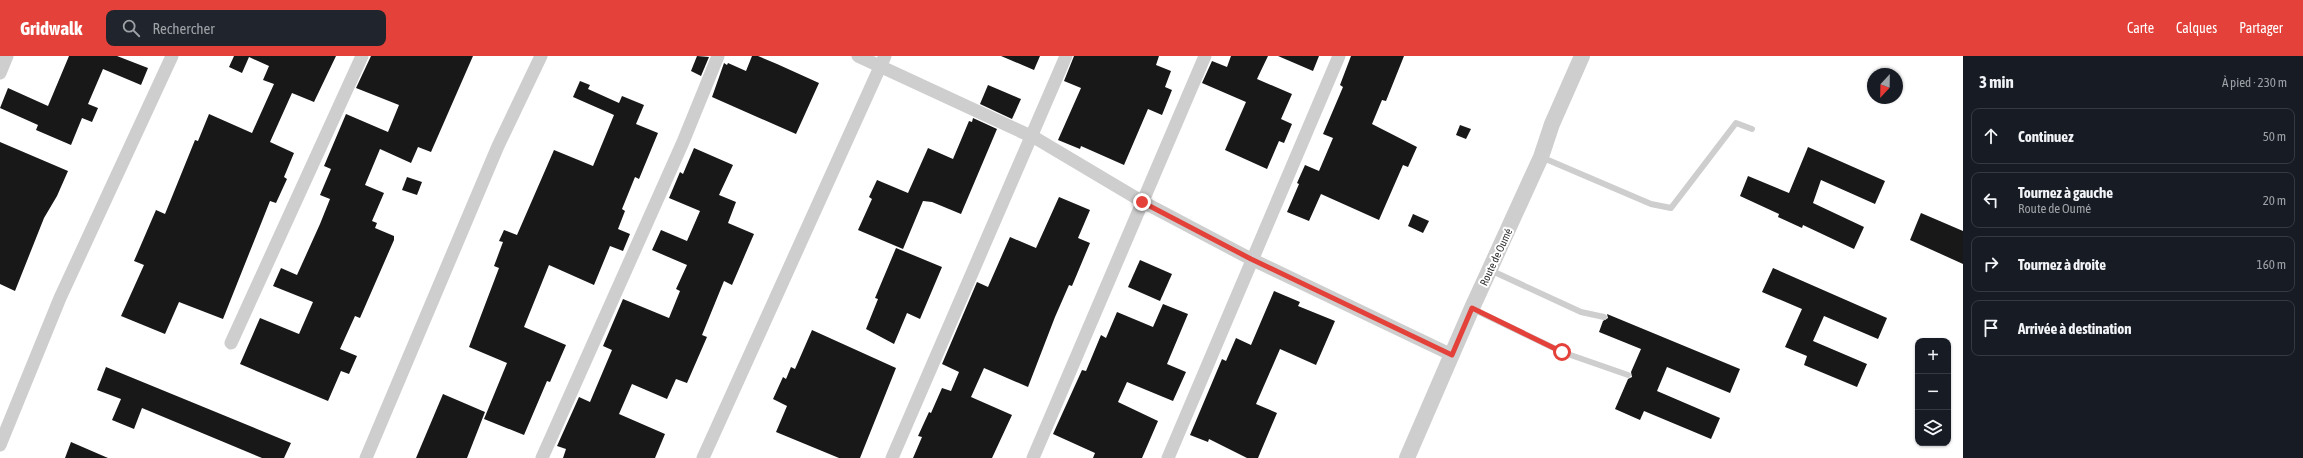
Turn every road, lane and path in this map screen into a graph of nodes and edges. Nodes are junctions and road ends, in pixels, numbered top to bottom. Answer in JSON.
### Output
{"nodes":[{"id":1,"x":7,"y":56,"type":"edge"},
{"id":2,"x":172,"y":56,"type":"edge"},
{"id":3,"x":362,"y":56,"type":"edge"},
{"id":4,"x":541,"y":56,"type":"edge"},
{"id":5,"x":718,"y":56,"type":"edge"},
{"id":6,"x":858,"y":56,"type":"edge"},
{"id":7,"x":1066,"y":56,"type":"edge"},
{"id":8,"x":1205,"y":56,"type":"edge"},
{"id":9,"x":1339,"y":56,"type":"edge"},
{"id":10,"x":1582,"y":56,"type":"edge"},
{"id":11,"x":883,"y":61,"type":"edge"},
{"id":12,"x":0,"y":73,"type":"edge"},
{"id":13,"x":1752,"y":129,"type":"dead end"},
{"id":14,"x":1032,"y":137,"type":"junction"},
{"id":15,"x":1541,"y":157,"type":"junction"},
{"id":16,"x":1142,"y":202,"type":"junction"},
{"id":17,"x":1251,"y":259,"type":"junction"},
{"id":18,"x":1490,"y":270,"type":"junction"},
{"id":19,"x":1472,"y":308,"type":"junction"},
{"id":20,"x":1604,"y":317,"type":"dead end"},
{"id":21,"x":231,"y":343,"type":"dead end"},
{"id":22,"x":1452,"y":355,"type":"junction"},
{"id":23,"x":1628,"y":375,"type":"dead end"},
{"id":24,"x":0,"y":445,"type":"edge"},
{"id":25,"x":366,"y":458,"type":"edge"},
{"id":26,"x":542,"y":458,"type":"edge"},
{"id":27,"x":703,"y":458,"type":"edge"},
{"id":28,"x":892,"y":458,"type":"edge"},
{"id":29,"x":1033,"y":458,"type":"edge"},
{"id":30,"x":1168,"y":458,"type":"edge"},
{"id":31,"x":1407,"y":458,"type":"edge"}],
"edges":[{"from":1,"to":12,"type":"street"},
{"from":2,"to":24,"type":"street"},
{"from":3,"to":21,"type":"street"},
{"from":4,"to":25,"type":"street"},
{"from":5,"to":26,"type":"street"},
{"from":6,"to":11,"type":"street"},
{"from":7,"to":14,"type":"street"},
{"from":8,"to":16,"type":"street"},
{"from":9,"to":17,"type":"street"},
{"from":10,"to":15,"type":"street","name":"Route de Oumé"},
{"from":11,"to":14,"type":"street"},
{"from":11,"to":27,"type":"street"},
{"from":13,"to":15,"type":"lane"},
{"from":14,"to":16,"type":"street"},
{"from":14,"to":28,"type":"street"},
{"from":15,"to":18,"type":"street","name":"Route de Oumé"},
{"from":16,"to":17,"type":"street"},
{"from":16,"to":29,"type":"street"},
{"from":17,"to":22,"type":"street"},
{"from":17,"to":30,"type":"street"},
{"from":18,"to":19,"type":"street","name":"Route de Oumé"},
{"from":18,"to":20,"type":"lane"},
{"from":19,"to":22,"type":"street","name":"Route de Oumé"},
{"from":19,"to":23,"type":"lane"},
{"from":22,"to":31,"type":"street","name":"Route de Oumé"}]}
